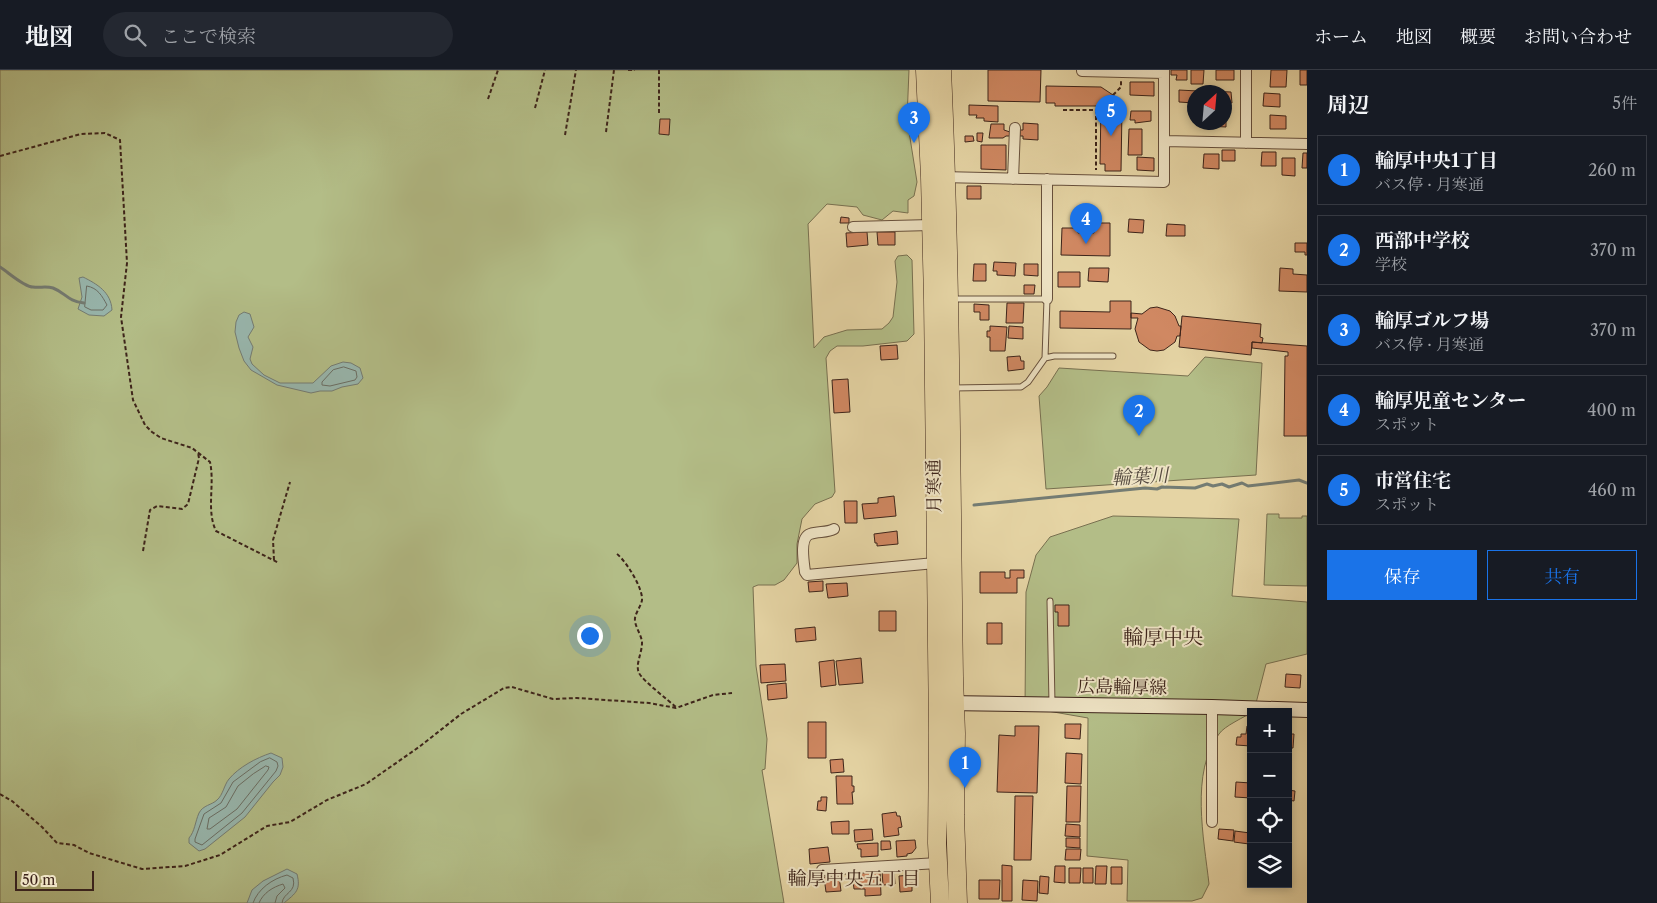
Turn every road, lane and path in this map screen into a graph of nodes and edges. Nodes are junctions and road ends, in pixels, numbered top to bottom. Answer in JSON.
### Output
{"nodes":[{"id":1,"x":498,"y":70,"type":"edge"},
{"id":2,"x":545,"y":70,"type":"edge"},
{"id":3,"x":576,"y":70,"type":"edge"},
{"id":4,"x":614,"y":70,"type":"edge"},
{"id":5,"x":628,"y":70,"type":"edge"},
{"id":6,"x":635,"y":70,"type":"edge"},
{"id":7,"x":659,"y":70,"type":"edge"},
{"id":8,"x":925,"y":70,"type":"edge"},
{"id":9,"x":942,"y":70,"type":"edge"},
{"id":10,"x":1082,"y":70,"type":"edge"},
{"id":11,"x":1246,"y":70,"type":"edge"},
{"id":12,"x":1164,"y":72,"type":"edge"},
{"id":13,"x":1121,"y":79,"type":"dead end"},
{"id":14,"x":1113,"y":95,"type":"dead end"},
{"id":15,"x":488,"y":99,"type":"dead end"},
{"id":16,"x":1101,"y":106,"type":"dead end"},
{"id":17,"x":535,"y":108,"type":"dead end"},
{"id":18,"x":1063,"y":110,"type":"dead end"},
{"id":19,"x":1096,"y":110,"type":"junction"},
{"id":20,"x":659,"y":113,"type":"dead end"},
{"id":21,"x":1015,"y":128,"type":"dead end"},
{"id":22,"x":606,"y":132,"type":"dead end"},
{"id":23,"x":565,"y":135,"type":"dead end"},
{"id":24,"x":1164,"y":141,"type":"junction"},
{"id":25,"x":1246,"y":143,"type":"junction"},
{"id":26,"x":1307,"y":144,"type":"edge"},
{"id":27,"x":0,"y":156,"type":"edge"},
{"id":28,"x":938,"y":177,"type":"junction"},
{"id":29,"x":1013,"y":179,"type":"junction"},
{"id":30,"x":1047,"y":179,"type":"junction"},
{"id":31,"x":1096,"y":180,"type":"junction"},
{"id":32,"x":931,"y":225,"type":"junction"},
{"id":33,"x":853,"y":227,"type":"dead end"},
{"id":34,"x":941,"y":299,"type":"junction"},
{"id":35,"x":1047,"y":299,"type":"junction"},
{"id":36,"x":1113,"y":356,"type":"dead end"},
{"id":37,"x":1045,"y":358,"type":"junction"},
{"id":38,"x":951,"y":388,"type":"junction"},
{"id":39,"x":933,"y":389,"type":"junction"},
{"id":40,"x":198,"y":453,"type":"junction"},
{"id":41,"x":290,"y":482,"type":"dead end"},
{"id":42,"x":834,"y":529,"type":"dead end"},
{"id":43,"x":143,"y":551,"type":"dead end"},
{"id":44,"x":617,"y":554,"type":"dead end"},
{"id":45,"x":274,"y":560,"type":"junction"},
{"id":46,"x":279,"y":563,"type":"dead end"},
{"id":47,"x":935,"y":563,"type":"junction"},
{"id":48,"x":1050,"y":601,"type":"dead end"},
{"id":49,"x":732,"y":693,"type":"dead end"},
{"id":50,"x":946,"y":703,"type":"junction"},
{"id":51,"x":1052,"y":705,"type":"junction"},
{"id":52,"x":1212,"y":707,"type":"junction"},
{"id":53,"x":676,"y":708,"type":"junction"},
{"id":54,"x":1307,"y":710,"type":"edge"},
{"id":55,"x":0,"y":794,"type":"edge"},
{"id":56,"x":1212,"y":822,"type":"dead end"},
{"id":57,"x":938,"y":862,"type":"junction"},
{"id":58,"x":822,"y":870,"type":"dead end"},
{"id":59,"x":940,"y":903,"type":"edge"},
{"id":60,"x":958,"y":903,"type":"edge"}],
"edges":[{"from":1,"to":15,"type":"path"},
{"from":2,"to":17,"type":"path"},
{"from":3,"to":23,"type":"path"},
{"from":4,"to":22,"type":"path"},
{"from":5,"to":6,"type":"path"},
{"from":7,"to":20,"type":"path"},
{"from":8,"to":28,"type":"highway","name":"月寒通"},
{"from":9,"to":28,"type":"highway","name":"月寒通"},
{"from":10,"to":12,"type":"street"},
{"from":11,"to":25,"type":"street"},
{"from":12,"to":24,"type":"street"},
{"from":13,"to":14,"type":"path"},
{"from":16,"to":19,"type":"path"},
{"from":18,"to":19,"type":"path"},
{"from":19,"to":31,"type":"path"},
{"from":21,"to":29,"type":"street"},
{"from":24,"to":25,"type":"street"},
{"from":24,"to":31,"type":"street"},
{"from":25,"to":26,"type":"street"},
{"from":27,"to":40,"type":"path"},
{"from":28,"to":29,"type":"street"},
{"from":28,"to":32,"type":"highway","name":"月寒通"},
{"from":28,"to":34,"type":"highway","name":"月寒通"},
{"from":29,"to":30,"type":"street"},
{"from":30,"to":31,"type":"street"},
{"from":30,"to":35,"type":"street"},
{"from":32,"to":33,"type":"street"},
{"from":32,"to":34,"type":"highway","name":"月寒通"},
{"from":34,"to":35,"type":"lane"},
{"from":34,"to":38,"type":"highway","name":"月寒通"},
{"from":34,"to":39,"type":"highway","name":"月寒通"},
{"from":35,"to":37,"type":"lane"},
{"from":36,"to":37,"type":"lane"},
{"from":37,"to":38,"type":"lane"},
{"from":38,"to":39,"type":"lane"},
{"from":38,"to":50,"type":"highway","name":"月寒通"},
{"from":39,"to":47,"type":"highway","name":"月寒通"},
{"from":40,"to":43,"type":"path"},
{"from":40,"to":45,"type":"path"},
{"from":41,"to":45,"type":"path"},
{"from":42,"to":47,"type":"street"},
{"from":44,"to":53,"type":"path"},
{"from":45,"to":46,"type":"path"},
{"from":47,"to":50,"type":"highway","name":"月寒通"},
{"from":48,"to":51,"type":"lane"},
{"from":49,"to":53,"type":"path"},
{"from":50,"to":51,"type":"street","name":"広島輪厚線"},
{"from":50,"to":57,"type":"highway","name":"月寒通"},
{"from":50,"to":60,"type":"highway","name":"月寒通"},
{"from":51,"to":52,"type":"street","name":"広島輪厚線"},
{"from":52,"to":54,"type":"street","name":"広島輪厚線"},
{"from":52,"to":56,"type":"street"},
{"from":53,"to":55,"type":"path"},
{"from":57,"to":58,"type":"street"},
{"from":57,"to":59,"type":"highway","name":"月寒通"}]}
